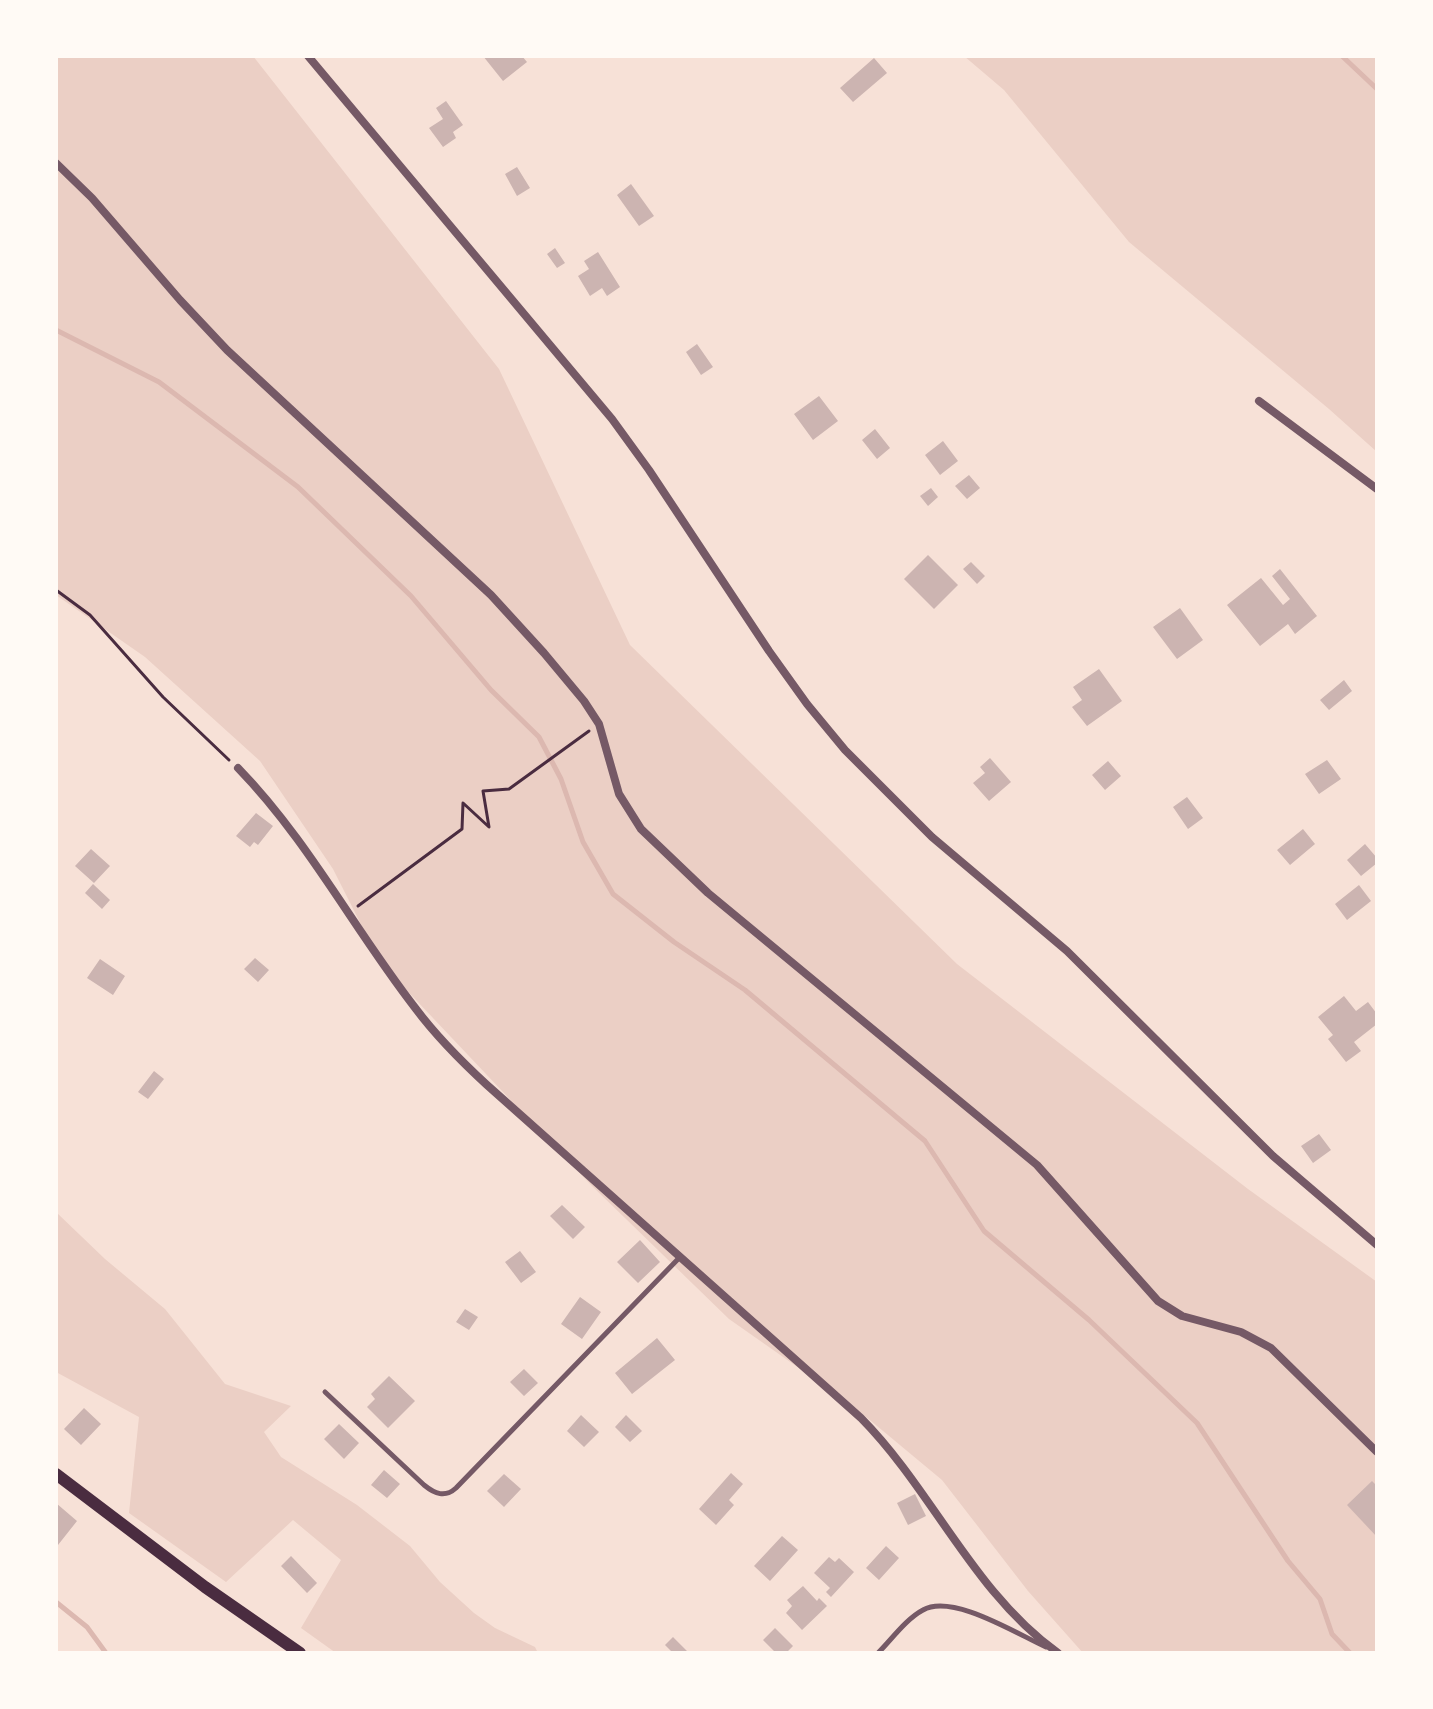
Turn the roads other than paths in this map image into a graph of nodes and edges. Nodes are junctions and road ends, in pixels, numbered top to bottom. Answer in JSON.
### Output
{"nodes":[{"id":1,"x":308,"y":56,"type":"edge"},
{"id":2,"x":56,"y":163,"type":"edge"},
{"id":3,"x":1259,"y":401,"type":"dead end"},
{"id":4,"x":1377,"y":489,"type":"edge"},
{"id":5,"x":238,"y":768,"type":"road end"},
{"id":6,"x":1377,"y":1245,"type":"edge"},
{"id":7,"x":680,"y":1257,"type":"junction"},
{"id":8,"x":325,"y":1392,"type":"dead end"},
{"id":9,"x":1377,"y":1452,"type":"edge"},
{"id":10,"x":56,"y":1474,"type":"edge"},
{"id":11,"x":1056,"y":1652,"type":"edge"},
{"id":12,"x":300,"y":1653,"type":"edge"},
{"id":13,"x":878,"y":1653,"type":"edge"}],
"edges":[{"from":1,"to":6,"type":"street"},
{"from":2,"to":9,"type":"street"},
{"from":3,"to":4,"type":"street"},
{"from":5,"to":7,"type":"street"},
{"from":7,"to":8,"type":"lane"},
{"from":7,"to":11,"type":"street"},
{"from":10,"to":12,"type":"main road"},
{"from":11,"to":13,"type":"lane"}]}
